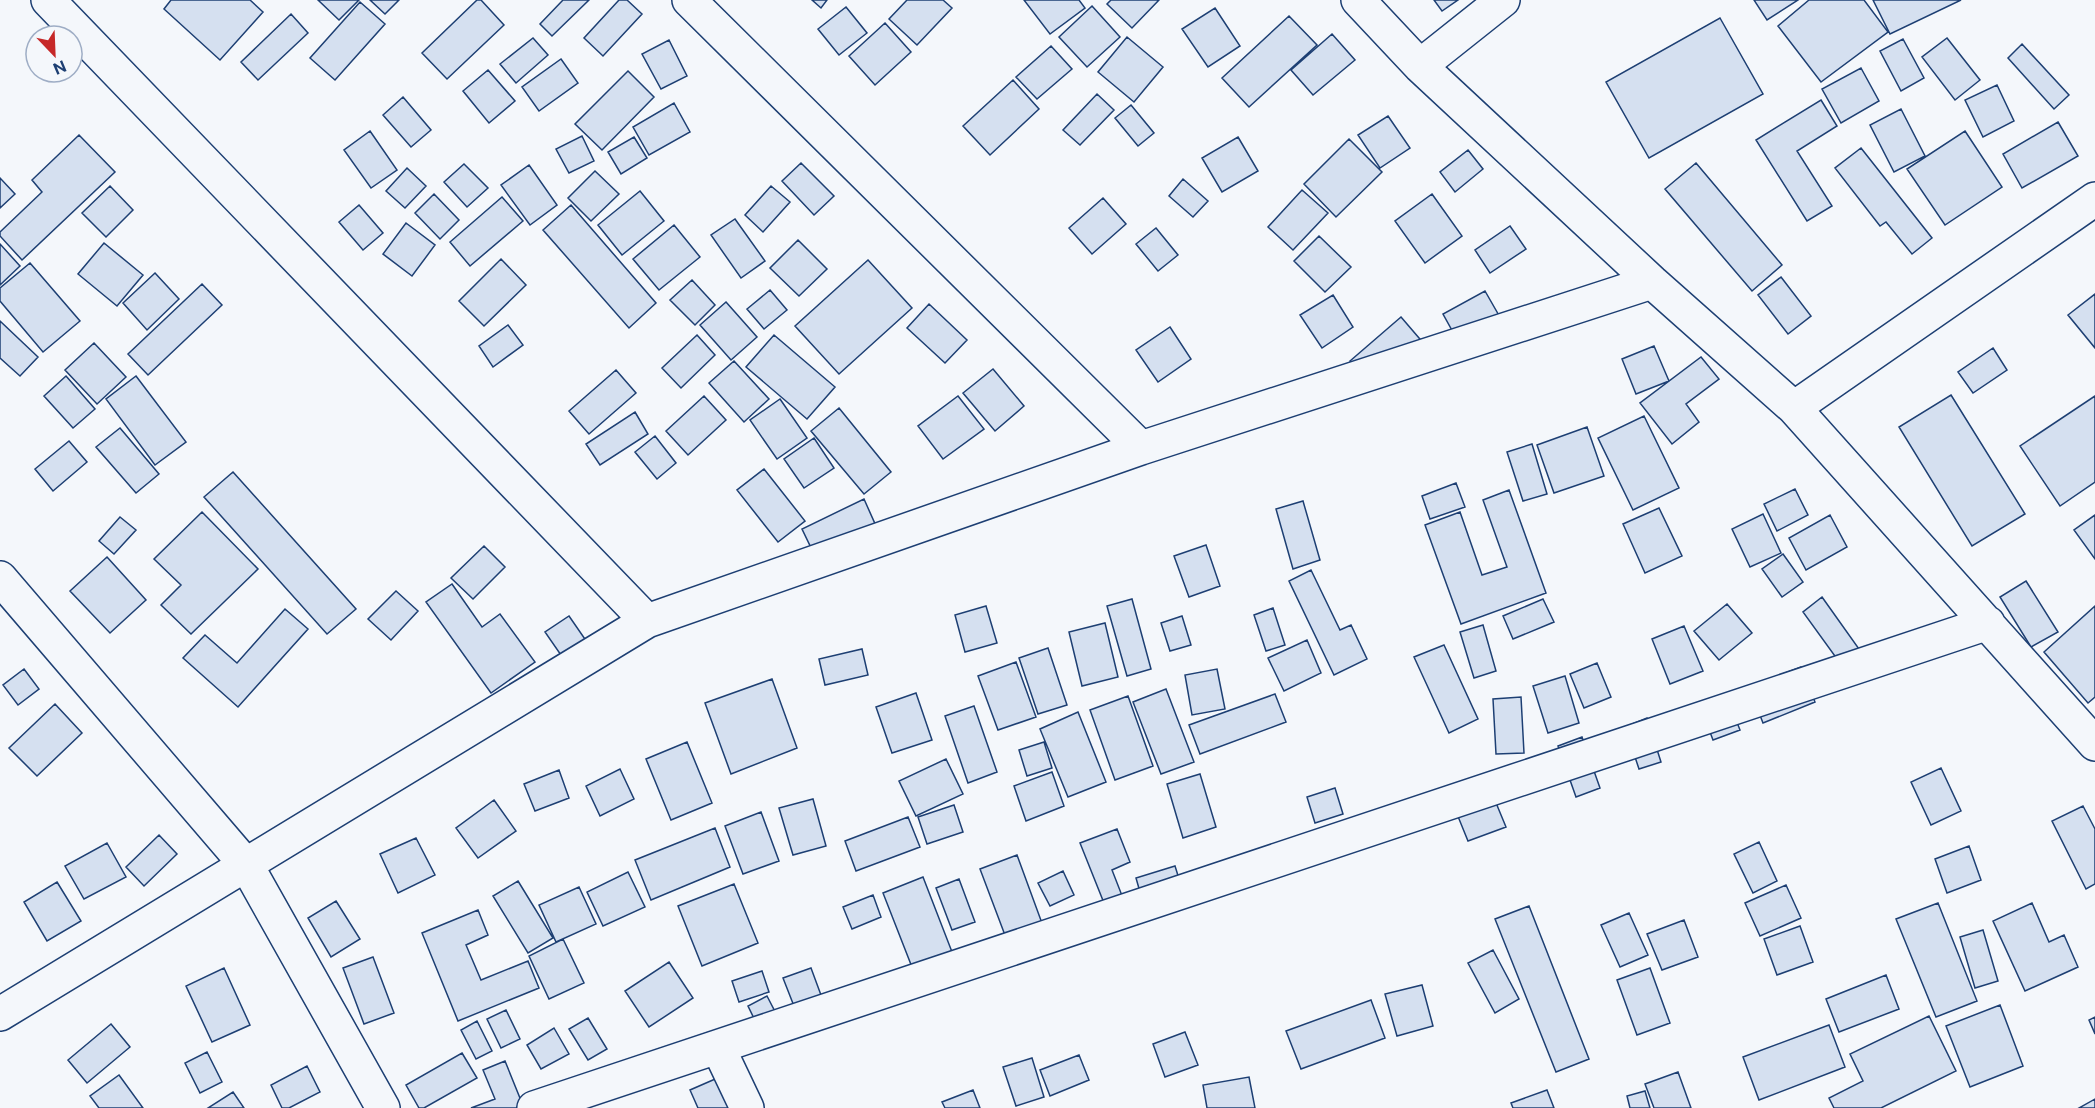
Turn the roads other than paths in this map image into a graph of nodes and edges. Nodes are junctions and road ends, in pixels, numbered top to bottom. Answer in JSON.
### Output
{"nodes":[{"id":1,"x":48,"y":0,"type":"edge"},
{"id":2,"x":689,"y":0,"type":"edge"},
{"id":3,"x":1358,"y":0,"type":"edge"},
{"id":4,"x":1503,"y":0,"type":"edge"},
{"id":5,"x":1420,"y":66,"type":"junction"},
{"id":6,"x":2095,"y":200,"type":"edge"},
{"id":7,"x":1652,"y":282,"type":"junction"},
{"id":8,"x":1794,"y":408,"type":"junction"},
{"id":9,"x":1141,"y":448,"type":"junction"},
{"id":10,"x":1,"y":582,"type":"edge"},
{"id":11,"x":646,"y":621,"type":"junction"},
{"id":12,"x":1988,"y":623,"type":"junction"},
{"id":13,"x":2093,"y":737,"type":"edge"},
{"id":14,"x":248,"y":866,"type":"junction"},
{"id":15,"x":0,"y":1014,"type":"edge"},
{"id":16,"x":718,"y":1047,"type":"junction"},
{"id":17,"x":383,"y":1108,"type":"edge"},
{"id":18,"x":534,"y":1108,"type":"edge"},
{"id":19,"x":747,"y":1108,"type":"edge"}],
"edges":[{"from":1,"to":11,"type":"street"},
{"from":2,"to":9,"type":"street"},
{"from":3,"to":5,"type":"street"},
{"from":4,"to":5,"type":"street"},
{"from":5,"to":7,"type":"street"},
{"from":6,"to":8,"type":"street"},
{"from":7,"to":8,"type":"street"},
{"from":7,"to":9,"type":"street"},
{"from":8,"to":12,"type":"street"},
{"from":9,"to":11,"type":"street"},
{"from":10,"to":14,"type":"street"},
{"from":11,"to":14,"type":"street"},
{"from":12,"to":13,"type":"street"},
{"from":12,"to":16,"type":"street"},
{"from":14,"to":15,"type":"street"},
{"from":14,"to":17,"type":"street"},
{"from":16,"to":18,"type":"street"},
{"from":16,"to":19,"type":"street"}]}
